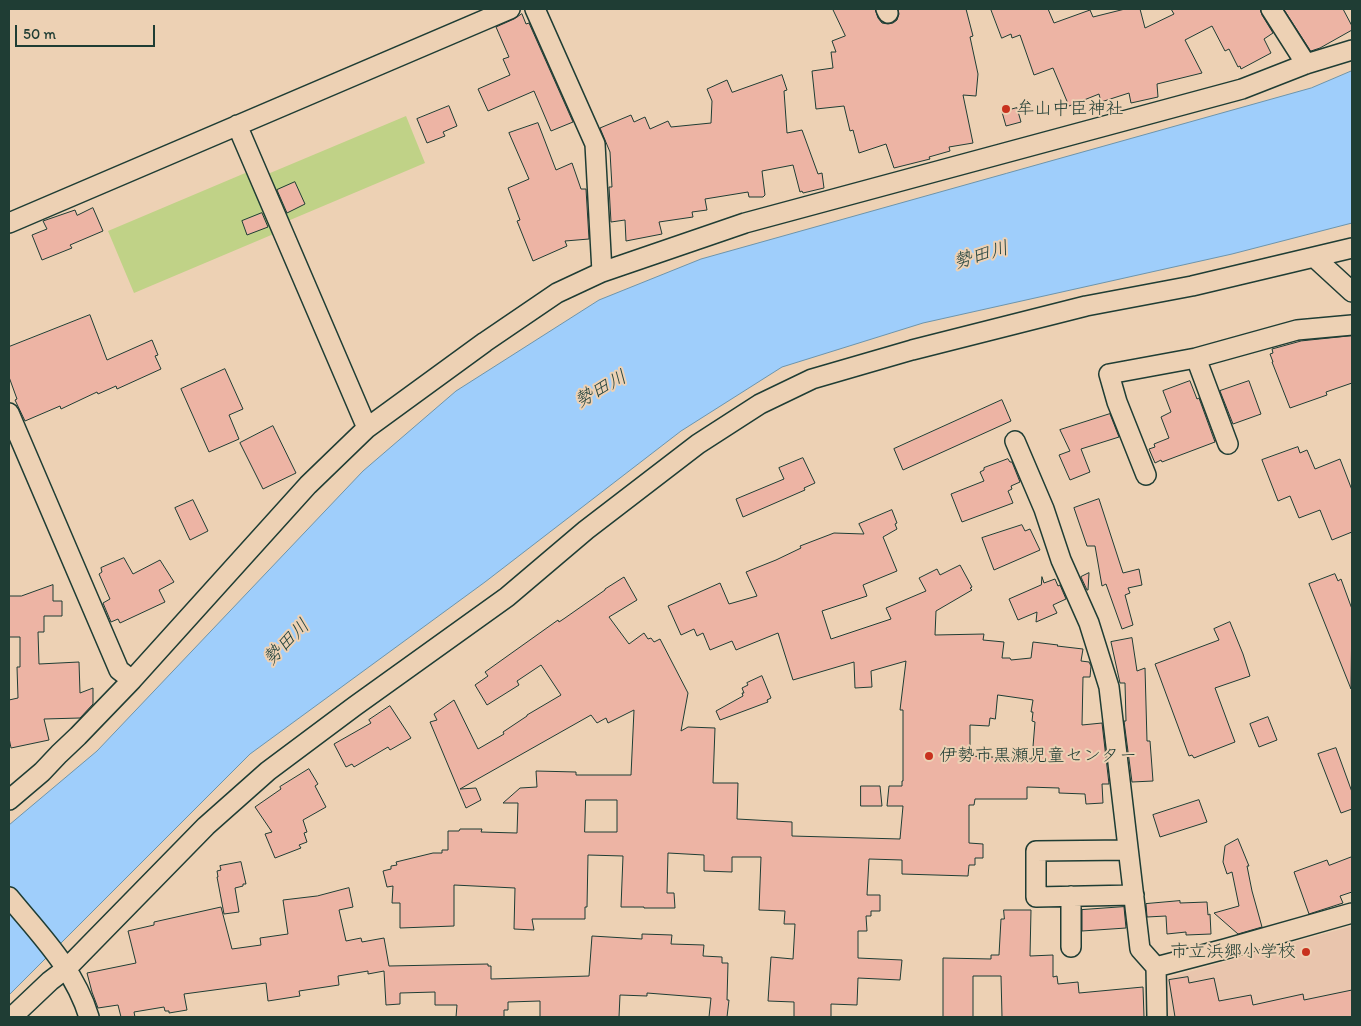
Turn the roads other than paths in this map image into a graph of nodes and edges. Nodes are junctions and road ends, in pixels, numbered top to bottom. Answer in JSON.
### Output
{"nodes":[{"id":1,"x":510,"y":9,"type":"edge"},
{"id":2,"x":535,"y":9,"type":"edge"},
{"id":3,"x":1271,"y":9,"type":"edge"},
{"id":4,"x":1352,"y":50,"type":"edge"},
{"id":5,"x":1306,"y":64,"type":"junction"},
{"id":6,"x":237,"y":126,"type":"junction"},
{"id":7,"x":9,"y":223,"type":"edge"},
{"id":8,"x":1352,"y":248,"type":"edge"},
{"id":9,"x":1315,"y":258,"type":"junction"},
{"id":10,"x":602,"y":272,"type":"junction"},
{"id":11,"x":1352,"y":292,"type":"edge"},
{"id":12,"x":1352,"y":325,"type":"edge"},
{"id":13,"x":1196,"y":358,"type":"junction"},
{"id":14,"x":9,"y":413,"type":"edge"},
{"id":15,"x":367,"y":428,"type":"junction"},
{"id":16,"x":1016,"y":440,"type":"dead end"},
{"id":17,"x":1228,"y":444,"type":"dead end"},
{"id":18,"x":1146,"y":475,"type":"dead end"},
{"id":19,"x":132,"y":680,"type":"junction"},
{"id":20,"x":9,"y":800,"type":"edge"},
{"id":21,"x":1128,"y":850,"type":"junction"},
{"id":22,"x":1134,"y":895,"type":"junction"},
{"id":23,"x":1070,"y":896,"type":"junction"},
{"id":24,"x":9,"y":897,"type":"edge"},
{"id":25,"x":1352,"y":913,"type":"edge"},
{"id":26,"x":1071,"y":947,"type":"dead end"},
{"id":27,"x":1156,"y":966,"type":"junction"},
{"id":28,"x":67,"y":968,"type":"junction"},
{"id":29,"x":12,"y":1017,"type":"edge"},
{"id":30,"x":89,"y":1017,"type":"edge"},
{"id":31,"x":1157,"y":1017,"type":"edge"}],
"edges":[{"from":1,"to":6,"type":"street"},
{"from":2,"to":10,"type":"street"},
{"from":3,"to":5,"type":"street"},
{"from":4,"to":5,"type":"street"},
{"from":5,"to":10,"type":"street"},
{"from":6,"to":7,"type":"street"},
{"from":6,"to":15,"type":"street"},
{"from":8,"to":9,"type":"street"},
{"from":9,"to":11,"type":"street"},
{"from":9,"to":28,"type":"street"},
{"from":10,"to":15,"type":"street"},
{"from":12,"to":13,"type":"street"},
{"from":13,"to":17,"type":"street"},
{"from":13,"to":18,"type":"street"},
{"from":14,"to":19,"type":"street"},
{"from":15,"to":19,"type":"street"},
{"from":16,"to":21,"type":"street"},
{"from":19,"to":20,"type":"street"},
{"from":21,"to":22,"type":"street"},
{"from":21,"to":23,"type":"street"},
{"from":22,"to":23,"type":"street"},
{"from":22,"to":27,"type":"street"},
{"from":23,"to":26,"type":"street"},
{"from":24,"to":28,"type":"street"},
{"from":25,"to":27,"type":"street"},
{"from":27,"to":31,"type":"street"},
{"from":28,"to":29,"type":"street"},
{"from":28,"to":30,"type":"street"}]}
